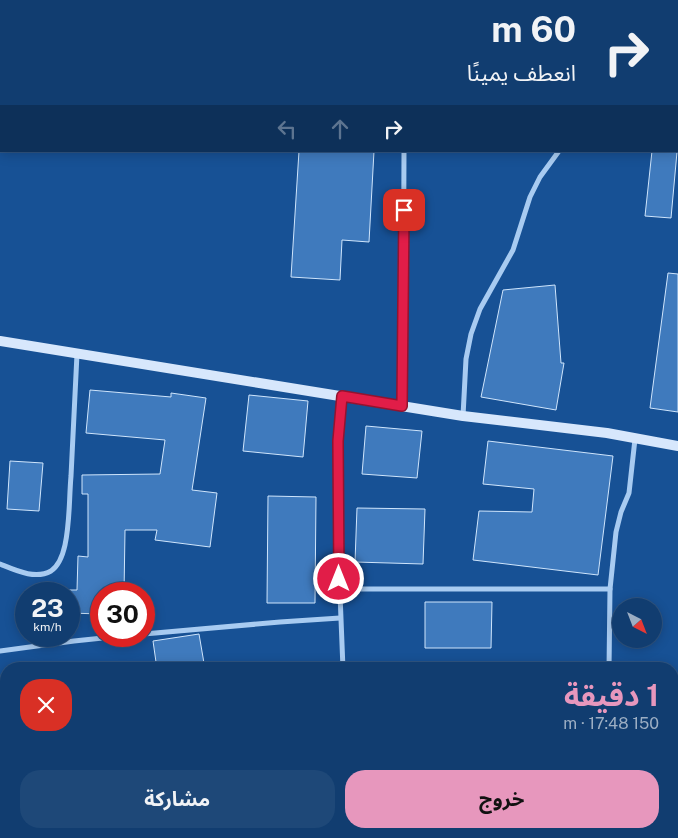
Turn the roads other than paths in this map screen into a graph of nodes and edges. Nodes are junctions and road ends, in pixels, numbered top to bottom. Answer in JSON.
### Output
{"nodes":[{"id":1,"x":404,"y":152,"type":"edge"},
{"id":2,"x":558,"y":152,"type":"edge"},
{"id":3,"x":0,"y":341,"type":"edge"},
{"id":4,"x":77,"y":353,"type":"junction"},
{"id":5,"x":342,"y":396,"type":"junction"},
{"id":6,"x":402,"y":406,"type":"junction"},
{"id":7,"x":463,"y":416,"type":"junction"},
{"id":8,"x":635,"y":439,"type":"junction"},
{"id":9,"x":678,"y":446,"type":"edge"},
{"id":10,"x":0,"y":564,"type":"edge"},
{"id":11,"x":610,"y":589,"type":"junction"},
{"id":12,"x":339,"y":590,"type":"junction"},
{"id":13,"x":340,"y":618,"type":"junction"},
{"id":14,"x":155,"y":633,"type":"edge"},
{"id":15,"x":90,"y":639,"type":"edge"},
{"id":16,"x":0,"y":651,"type":"edge"},
{"id":17,"x":342,"y":662,"type":"edge"},
{"id":18,"x":609,"y":662,"type":"edge"}],
"edges":[{"from":1,"to":6,"type":"street"},
{"from":2,"to":7,"type":"street"},
{"from":3,"to":4,"type":"street"},
{"from":4,"to":5,"type":"street"},
{"from":4,"to":10,"type":"street"},
{"from":5,"to":6,"type":"street"},
{"from":5,"to":12,"type":"street"},
{"from":6,"to":7,"type":"street"},
{"from":7,"to":8,"type":"street"},
{"from":8,"to":9,"type":"street"},
{"from":8,"to":11,"type":"street"},
{"from":11,"to":12,"type":"street"},
{"from":11,"to":18,"type":"street"},
{"from":12,"to":13,"type":"street"},
{"from":13,"to":14,"type":"street"},
{"from":13,"to":17,"type":"street"},
{"from":15,"to":16,"type":"street"}]}
